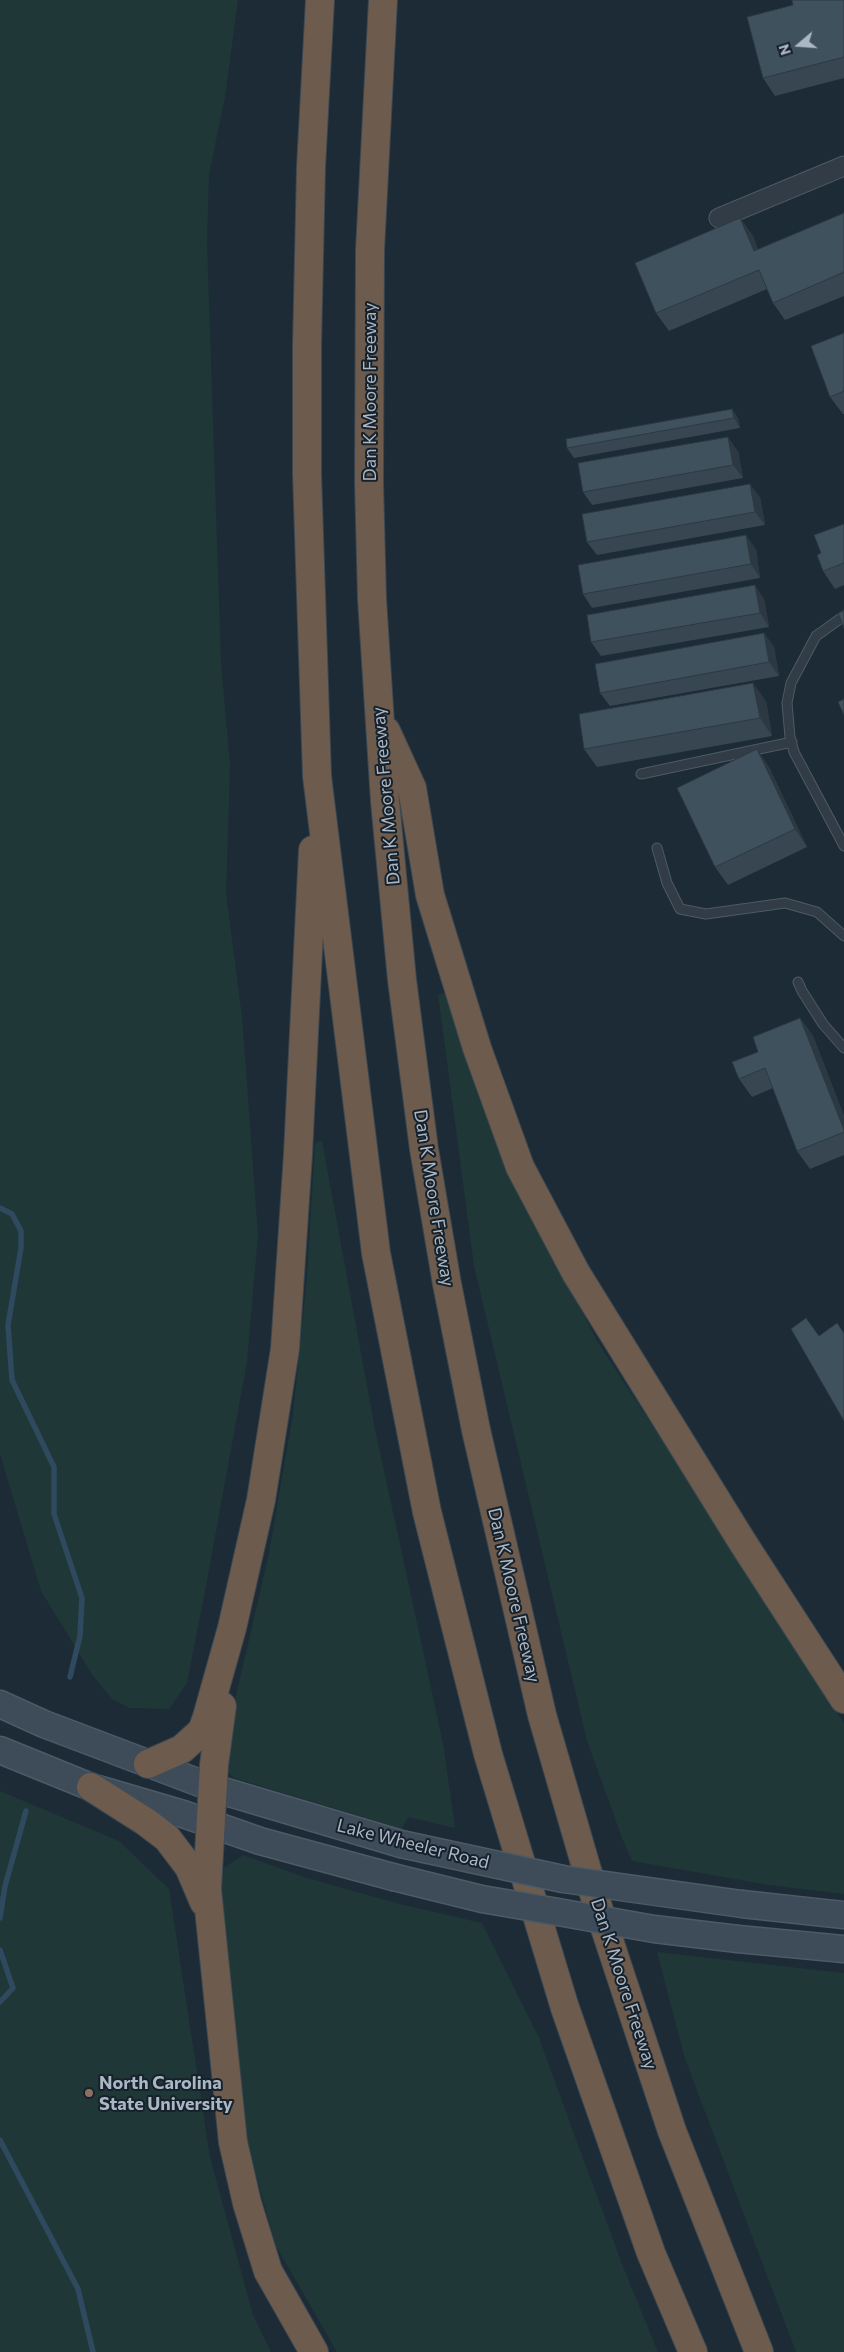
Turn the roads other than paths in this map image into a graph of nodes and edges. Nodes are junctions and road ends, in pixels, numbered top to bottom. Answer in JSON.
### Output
{"nodes":[{"id":1,"x":320,"y":0,"type":"edge"},
{"id":2,"x":383,"y":0,"type":"edge"},
{"id":3,"x":844,"y":166,"type":"edge"},
{"id":4,"x":719,"y":218,"type":"dead end"},
{"id":5,"x":844,"y":616,"type":"edge"},
{"id":6,"x":378,"y":714,"type":"junction"},
{"id":7,"x":792,"y":742,"type":"junction"},
{"id":8,"x":641,"y":774,"type":"dead end"},
{"id":9,"x":317,"y":776,"type":"junction"},
{"id":10,"x":844,"y":846,"type":"edge"},
{"id":11,"x":657,"y":848,"type":"dead end"},
{"id":12,"x":844,"y":936,"type":"edge"},
{"id":13,"x":798,"y":982,"type":"dead end"},
{"id":14,"x":844,"y":1048,"type":"edge"},
{"id":15,"x":232,"y":1628,"type":"junction"},
{"id":16,"x":844,"y":1699,"type":"edge"},
{"id":17,"x":0,"y":1704,"type":"edge"},
{"id":18,"x":0,"y":1750,"type":"edge"},
{"id":19,"x":148,"y":1764,"type":"junction"},
{"id":20,"x":91,"y":1787,"type":"junction"},
{"id":21,"x":213,"y":1788,"type":"junction"},
{"id":22,"x":211,"y":1824,"type":"junction"},
{"id":23,"x":209,"y":1914,"type":"junction"},
{"id":24,"x":844,"y":1915,"type":"edge"},
{"id":25,"x":844,"y":1949,"type":"edge"},
{"id":26,"x":314,"y":2352,"type":"edge"},
{"id":27,"x":693,"y":2352,"type":"edge"},
{"id":28,"x":759,"y":2352,"type":"edge"}],
"edges":[{"from":1,"to":9,"type":"highway"},
{"from":2,"to":6,"type":"highway","name":"Dan K Moore Freeway"},
{"from":3,"to":4,"type":"street"},
{"from":5,"to":7,"type":"lane"},
{"from":6,"to":16,"type":"highway"},
{"from":6,"to":28,"type":"highway","name":"Dan K Moore Freeway"},
{"from":7,"to":8,"type":"lane"},
{"from":7,"to":10,"type":"lane"},
{"from":9,"to":15,"type":"highway"},
{"from":9,"to":27,"type":"highway"},
{"from":11,"to":12,"type":"lane"},
{"from":13,"to":14,"type":"lane"},
{"from":15,"to":19,"type":"highway"},
{"from":15,"to":21,"type":"highway"},
{"from":17,"to":19,"type":"main road","name":"Lake Wheeler Road"},
{"from":18,"to":20,"type":"main road","name":"Lake Wheeler Road"},
{"from":19,"to":21,"type":"main road","name":"Lake Wheeler Road"},
{"from":20,"to":22,"type":"main road","name":"Lake Wheeler Road"},
{"from":20,"to":23,"type":"highway"},
{"from":21,"to":22,"type":"highway"},
{"from":21,"to":24,"type":"main road","name":"Lake Wheeler Road","bridge":true},
{"from":22,"to":23,"type":"highway"},
{"from":22,"to":25,"type":"main road","name":"Lake Wheeler Road","bridge":true},
{"from":23,"to":26,"type":"highway"}]}
